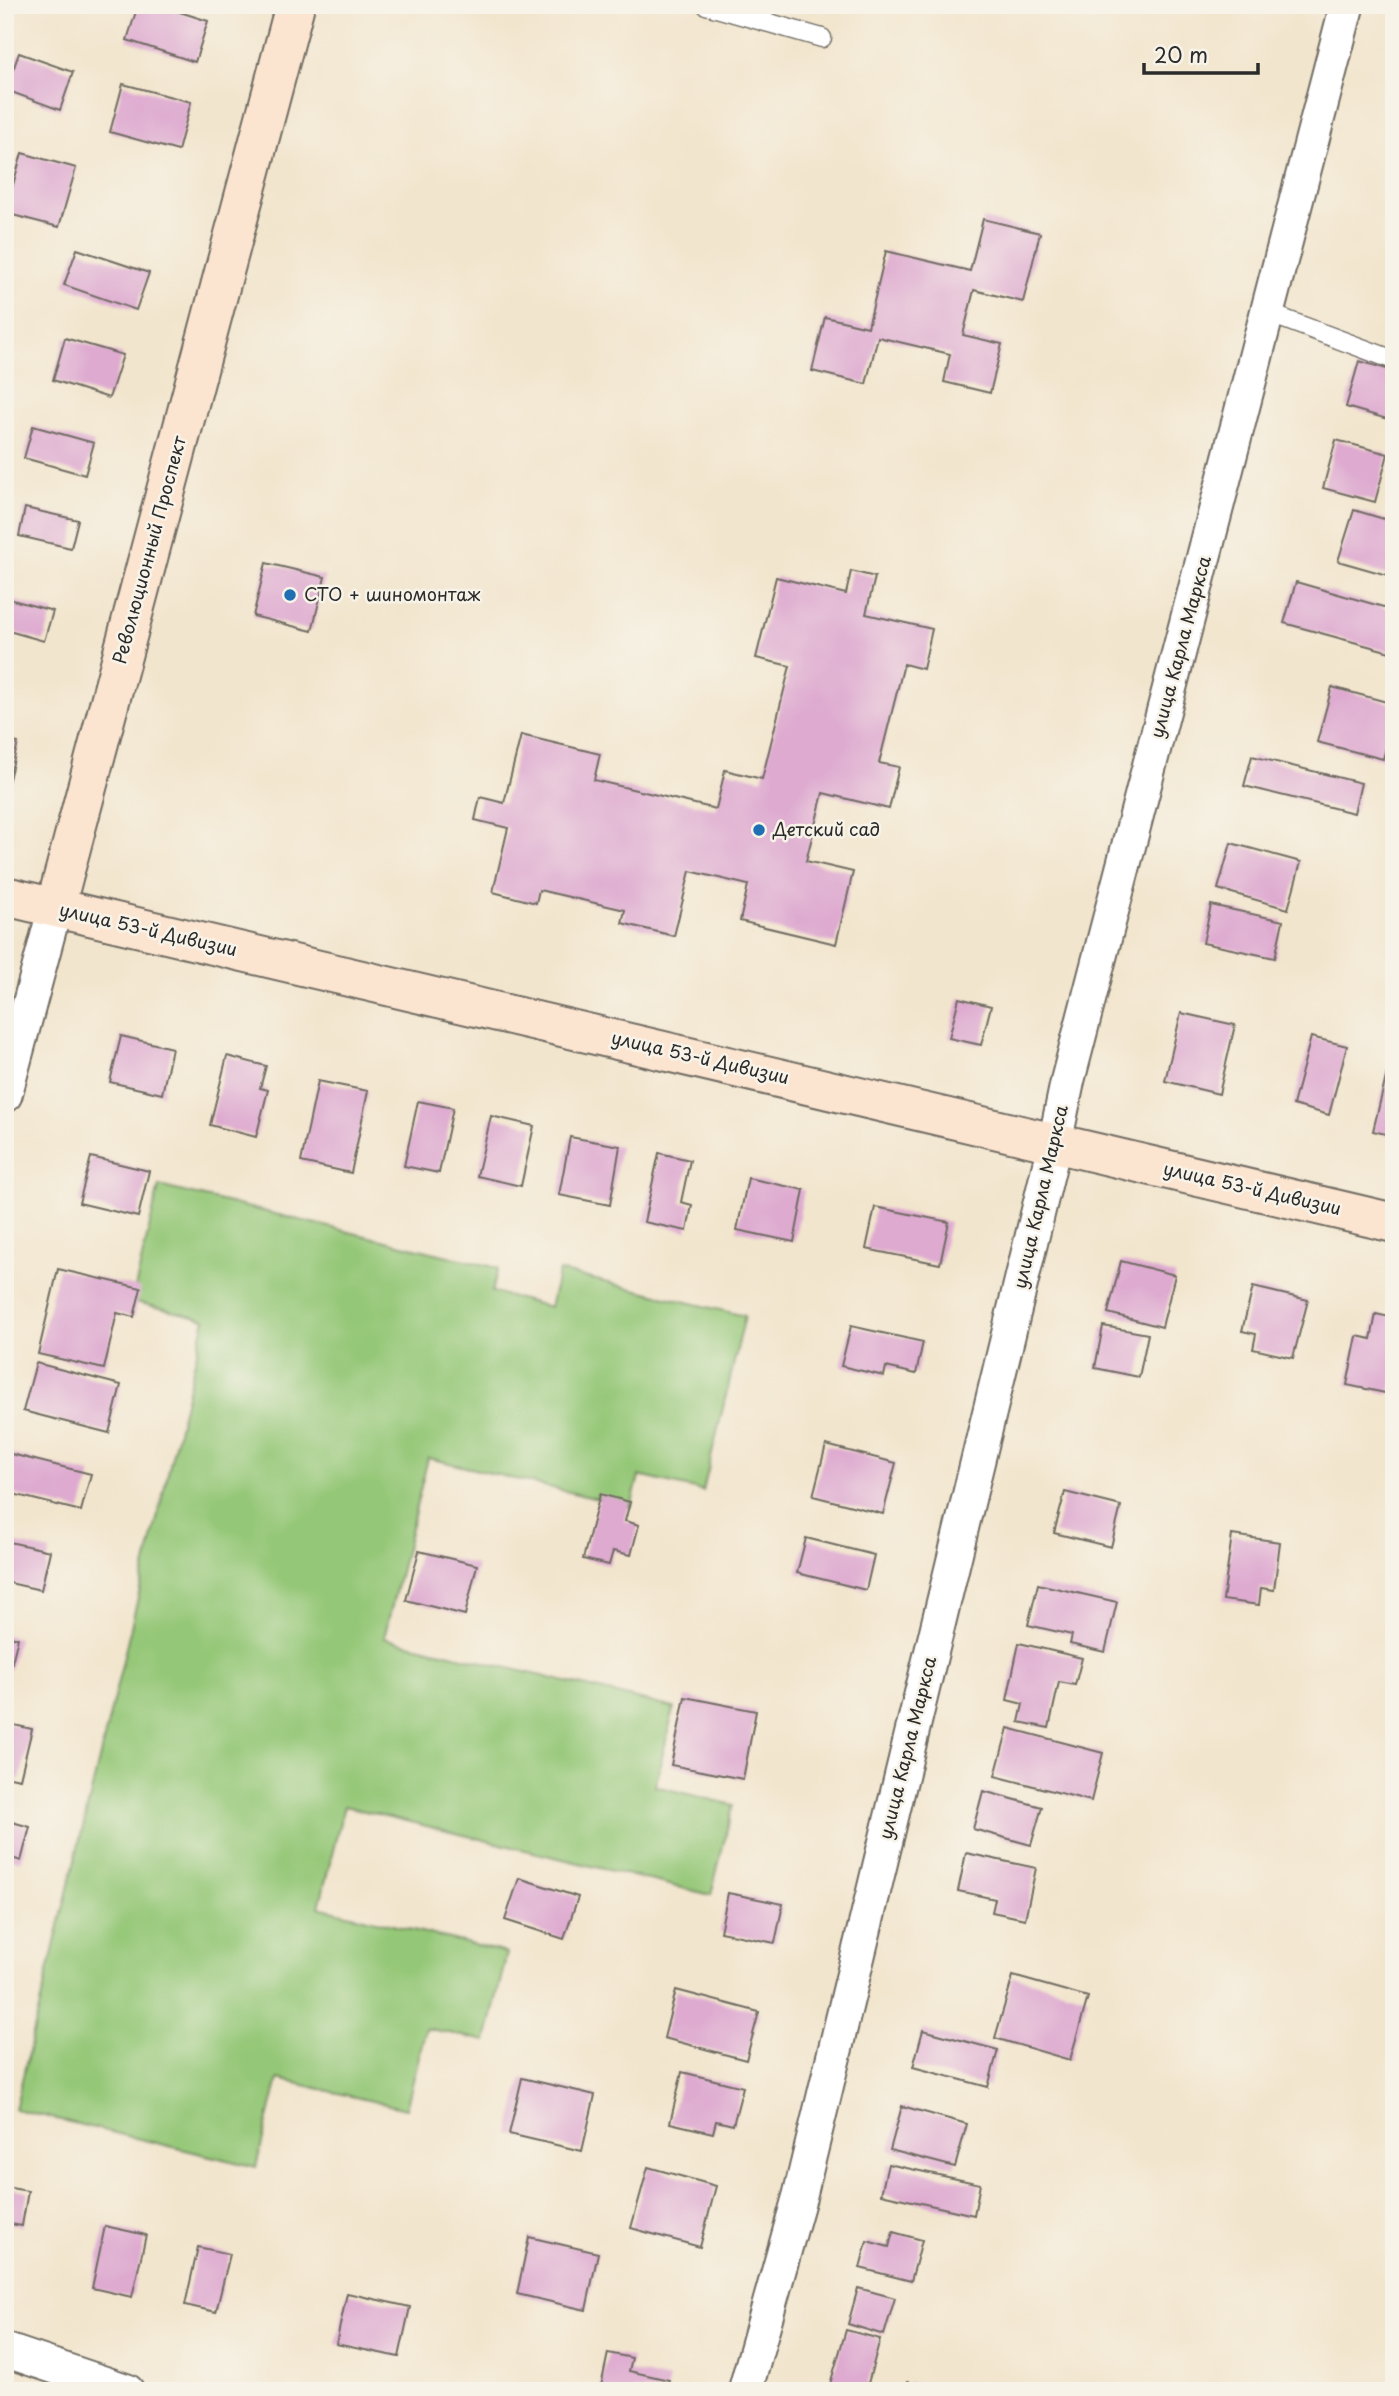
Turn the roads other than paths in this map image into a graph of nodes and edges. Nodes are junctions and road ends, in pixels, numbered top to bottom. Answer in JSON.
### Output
{"nodes":[{"id":1,"x":295,"y":5,"type":"edge"},
{"id":2,"x":706,"y":5,"type":"edge"},
{"id":3,"x":1347,"y":5,"type":"edge"},
{"id":4,"x":821,"y":38,"type":"dead end"},
{"id":5,"x":1268,"y":313,"type":"junction"},
{"id":6,"x":1394,"y":360,"type":"edge"},
{"id":7,"x":5,"y":896,"type":"edge"},
{"id":8,"x":55,"y":908,"type":"junction"},
{"id":9,"x":5,"y":1095,"type":"edge"},
{"id":10,"x":1055,"y":1142,"type":"junction"},
{"id":11,"x":1394,"y":1223,"type":"edge"},
{"id":12,"x":5,"y":2350,"type":"edge"},
{"id":13,"x":127,"y":2391,"type":"edge"},
{"id":14,"x":746,"y":2391,"type":"edge"}],
"edges":[{"from":1,"to":8,"type":"street","name":"Революционный Проспект"},
{"from":2,"to":4,"type":"lane"},
{"from":3,"to":5,"type":"street","name":"улица Карла Маркса"},
{"from":5,"to":6,"type":"lane"},
{"from":5,"to":10,"type":"street","name":"улица Карла Маркса"},
{"from":7,"to":8,"type":"street","name":"улица 53-й Дивизии"},
{"from":8,"to":9,"type":"street","name":"Революционный Проспект"},
{"from":8,"to":10,"type":"street","name":"улица 53-й Дивизии"},
{"from":10,"to":11,"type":"street","name":"улица 53-й Дивизии"},
{"from":10,"to":14,"type":"street","name":"улица Карла Маркса"},
{"from":12,"to":13,"type":"street"}]}
